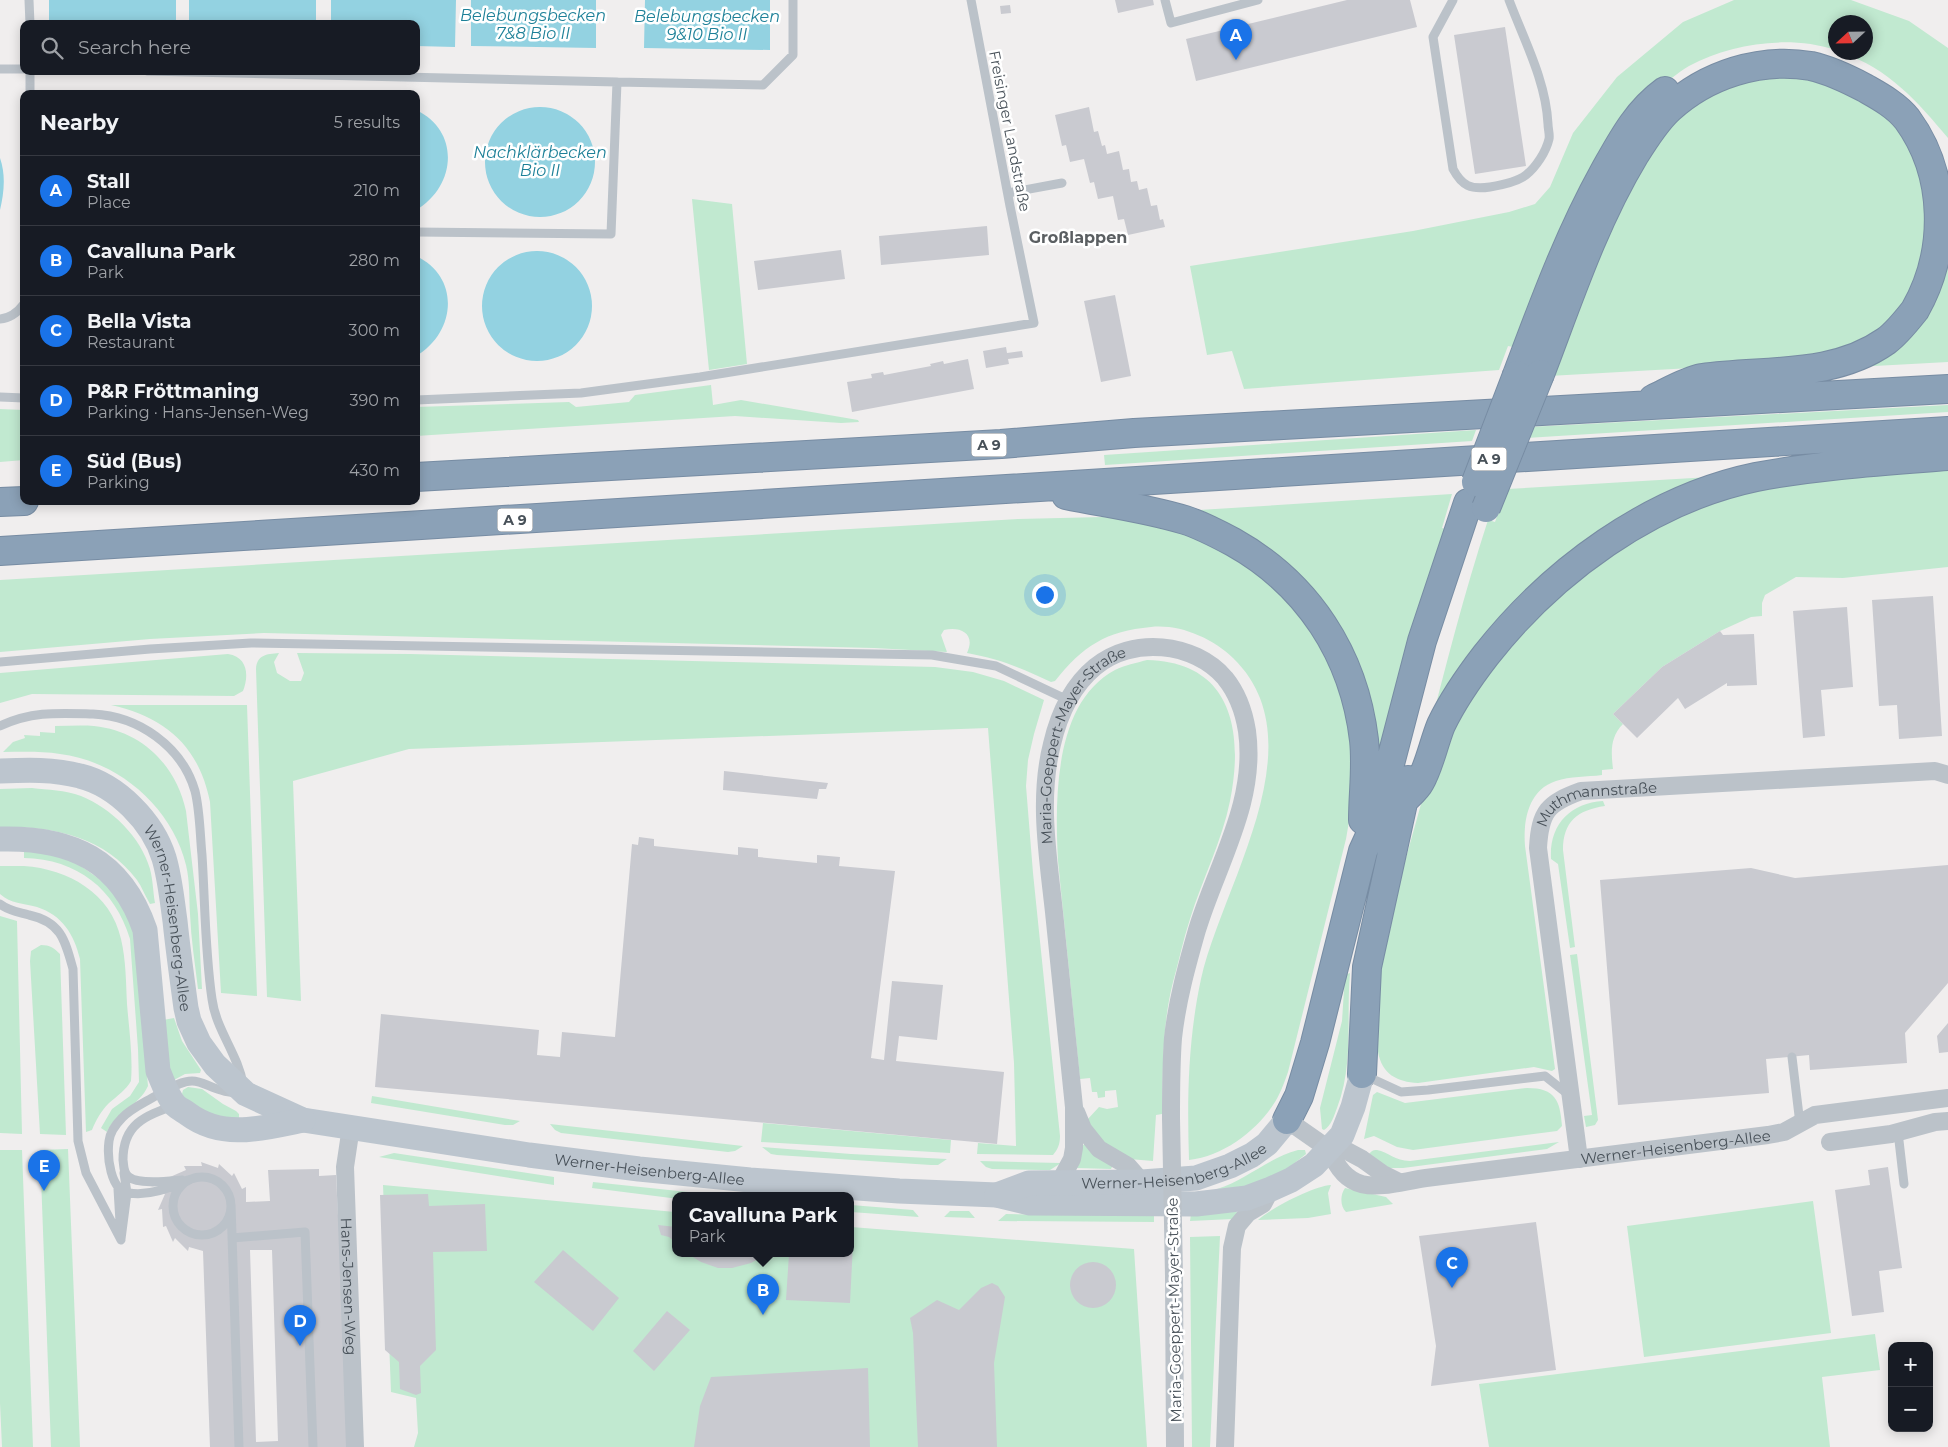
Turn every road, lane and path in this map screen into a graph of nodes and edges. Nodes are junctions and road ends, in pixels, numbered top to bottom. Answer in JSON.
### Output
{"nodes":[{"id":1,"x":30,"y":0,"type":"edge"},
{"id":2,"x":793,"y":0,"type":"edge"},
{"id":3,"x":971,"y":0,"type":"edge"},
{"id":4,"x":1165,"y":0,"type":"edge"},
{"id":5,"x":1258,"y":0,"type":"edge"},
{"id":6,"x":1453,"y":0,"type":"edge"},
{"id":7,"x":1509,"y":0,"type":"edge"},
{"id":8,"x":30,"y":20,"type":"edge"},
{"id":9,"x":0,"y":69,"type":"edge"},
{"id":10,"x":20,"y":69,"type":"edge"},
{"id":11,"x":30,"y":75,"type":"edge"},
{"id":12,"x":318,"y":75,"type":"edge"},
{"id":13,"x":617,"y":82,"type":"junction"},
{"id":14,"x":30,"y":90,"type":"edge"},
{"id":15,"x":1948,"y":150,"type":"edge"},
{"id":16,"x":1062,"y":183,"type":"dead end"},
{"id":17,"x":1008,"y":193,"type":"junction"},
{"id":18,"x":420,"y":232,"type":"edge"},
{"id":19,"x":20,"y":309,"type":"edge"},
{"id":20,"x":0,"y":320,"type":"edge"},
{"id":21,"x":1528,"y":375,"type":"junction"},
{"id":22,"x":1948,"y":389,"type":"edge"},
{"id":23,"x":0,"y":397,"type":"edge"},
{"id":24,"x":20,"y":398,"type":"edge"},
{"id":25,"x":420,"y":400,"type":"edge"},
{"id":26,"x":1640,"y":405,"type":"junction"},
{"id":27,"x":1948,"y":431,"type":"edge"},
{"id":28,"x":1948,"y":456,"type":"edge"},
{"id":29,"x":420,"y":477,"type":"edge"},
{"id":30,"x":1030,"y":488,"type":"junction"},
{"id":31,"x":20,"y":501,"type":"edge"},
{"id":32,"x":0,"y":502,"type":"edge"},
{"id":33,"x":1477,"y":505,"type":"junction"},
{"id":34,"x":0,"y":551,"type":"edge"},
{"id":35,"x":0,"y":662,"type":"edge"},
{"id":36,"x":1068,"y":700,"type":"junction"},
{"id":37,"x":0,"y":726,"type":"edge"},
{"id":38,"x":4,"y":770,"type":"edge"},
{"id":39,"x":1944,"y":770,"type":"edge"},
{"id":40,"x":1405,"y":799,"type":"junction"},
{"id":41,"x":5,"y":839,"type":"edge"},
{"id":42,"x":1363,"y":851,"type":"junction"},
{"id":43,"x":0,"y":904,"type":"edge"},
{"id":44,"x":1792,"y":1057,"type":"dead end"},
{"id":45,"x":1362,"y":1074,"type":"junction"},
{"id":46,"x":246,"y":1094,"type":"junction"},
{"id":47,"x":1571,"y":1097,"type":"junction"},
{"id":48,"x":171,"y":1098,"type":"junction"},
{"id":49,"x":1948,"y":1098,"type":"edge"},
{"id":50,"x":1074,"y":1107,"type":"junction"},
{"id":51,"x":303,"y":1120,"type":"junction"},
{"id":52,"x":1287,"y":1120,"type":"junction"},
{"id":53,"x":1948,"y":1121,"type":"edge"},
{"id":54,"x":1800,"y":1124,"type":"junction"},
{"id":55,"x":350,"y":1127,"type":"junction"},
{"id":56,"x":1898,"y":1132,"type":"junction"},
{"id":57,"x":1830,"y":1142,"type":"dead end"},
{"id":58,"x":1330,"y":1150,"type":"junction"},
{"id":59,"x":1579,"y":1159,"type":"junction"},
{"id":60,"x":124,"y":1171,"type":"junction"},
{"id":61,"x":188,"y":1180,"type":"junction"},
{"id":62,"x":1059,"y":1182,"type":"junction"},
{"id":63,"x":1142,"y":1182,"type":"junction"},
{"id":64,"x":1904,"y":1184,"type":"dead end"},
{"id":65,"x":118,"y":1189,"type":"junction"},
{"id":66,"x":1272,"y":1189,"type":"junction"},
{"id":67,"x":127,"y":1193,"type":"junction"},
{"id":68,"x":997,"y":1195,"type":"junction"},
{"id":69,"x":231,"y":1205,"type":"junction"},
{"id":70,"x":232,"y":1238,"type":"junction"},
{"id":71,"x":121,"y":1240,"type":"junction"},
{"id":72,"x":239,"y":1447,"type":"edge"},
{"id":73,"x":313,"y":1447,"type":"edge"},
{"id":74,"x":355,"y":1447,"type":"edge"},
{"id":75,"x":1175,"y":1447,"type":"edge"},
{"id":76,"x":1224,"y":1447,"type":"edge"}],
"edges":[{"from":1,"to":8,"type":"lane"},
{"from":2,"to":13,"type":"lane"},
{"from":3,"to":17,"type":"lane","name":"Freisinger Landstraße"},
{"from":4,"to":5,"type":"lane"},
{"from":6,"to":7,"type":"lane"},
{"from":9,"to":10,"type":"lane"},
{"from":11,"to":14,"type":"lane"},
{"from":12,"to":13,"type":"lane"},
{"from":13,"to":18,"type":"lane"},
{"from":15,"to":21,"type":"highway"},
{"from":16,"to":17,"type":"lane"},
{"from":17,"to":25,"type":"lane","name":"Freisinger Landstraße"},
{"from":19,"to":20,"type":"lane"},
{"from":21,"to":26,"type":"highway"},
{"from":21,"to":33,"type":"highway","bridge":true},
{"from":22,"to":26,"type":"highway","number":"A 9"},
{"from":23,"to":24,"type":"lane"},
{"from":26,"to":29,"type":"highway","number":"A 9"},
{"from":27,"to":30,"type":"highway","number":"A 9"},
{"from":28,"to":40,"type":"highway"},
{"from":30,"to":34,"type":"highway","number":"A 9"},
{"from":30,"to":42,"type":"highway"},
{"from":31,"to":32,"type":"highway"},
{"from":33,"to":40,"type":"highway"},
{"from":33,"to":42,"type":"highway"},
{"from":35,"to":36,"type":"lane"},
{"from":36,"to":50,"type":"street","name":"Maria-Goeppert-Mayer-Straße"},
{"from":36,"to":75,"type":"street","name":"Maria-Goeppert-Mayer-Straße","bridge":true},
{"from":37,"to":46,"type":"lane"},
{"from":38,"to":46,"type":"street","name":"Werner-Heisenberg-Allee"},
{"from":39,"to":47,"type":"street","name":"Muthmannstraße"},
{"from":40,"to":45,"type":"highway"},
{"from":41,"to":48,"type":"street","name":"Werner-Heisenberg-Allee"},
{"from":42,"to":52,"type":"highway"},
{"from":43,"to":71,"type":"lane"},
{"from":44,"to":54,"type":"lane"},
{"from":45,"to":47,"type":"lane"},
{"from":45,"to":58,"type":"street","name":"Werner-Heisenberg-Allee"},
{"from":46,"to":48,"type":"lane"},
{"from":46,"to":51,"type":"street","name":"Werner-Heisenberg-Allee"},
{"from":47,"to":59,"type":"street","name":"Muthmannstraße"},
{"from":48,"to":51,"type":"street","name":"Werner-Heisenberg-Allee"},
{"from":48,"to":60,"type":"lane"},
{"from":48,"to":65,"type":"lane"},
{"from":49,"to":54,"type":"street","name":"Werner-Heisenberg-Allee"},
{"from":50,"to":62,"type":"street","name":"Maria-Goeppert-Mayer-Straße"},
{"from":50,"to":63,"type":"street","name":"Maria-Goeppert-Mayer-Straße"},
{"from":51,"to":55,"type":"street","name":"Werner-Heisenberg-Allee"},
{"from":52,"to":58,"type":"street","name":"Werner-Heisenberg-Allee"},
{"from":52,"to":63,"type":"street","name":"Werner-Heisenberg-Allee"},
{"from":53,"to":56,"type":"street"},
{"from":54,"to":59,"type":"street","name":"Werner-Heisenberg-Allee"},
{"from":55,"to":68,"type":"street","name":"Werner-Heisenberg-Allee"},
{"from":55,"to":74,"type":"street","name":"Hans-Jensen-Weg"},
{"from":56,"to":57,"type":"street"},
{"from":56,"to":64,"type":"lane"},
{"from":58,"to":59,"type":"street","name":"Werner-Heisenberg-Allee"},
{"from":58,"to":66,"type":"street","name":"Werner-Heisenberg-Allee"},
{"from":60,"to":61,"type":"lane"},
{"from":60,"to":67,"type":"lane"},
{"from":61,"to":67,"type":"lane"},
{"from":61,"to":69,"type":"lane"},
{"from":61,"to":69,"type":"lane"},
{"from":62,"to":63,"type":"street","name":"Werner-Heisenberg-Allee"},
{"from":62,"to":68,"type":"street","name":"Werner-Heisenberg-Allee"},
{"from":65,"to":67,"type":"lane"},
{"from":65,"to":71,"type":"lane"},
{"from":66,"to":68,"type":"street","name":"Werner-Heisenberg-Allee"},
{"from":66,"to":76,"type":"street"},
{"from":67,"to":71,"type":"lane"},
{"from":69,"to":70,"type":"lane"},
{"from":70,"to":72,"type":"lane"},
{"from":70,"to":73,"type":"lane"}]}
